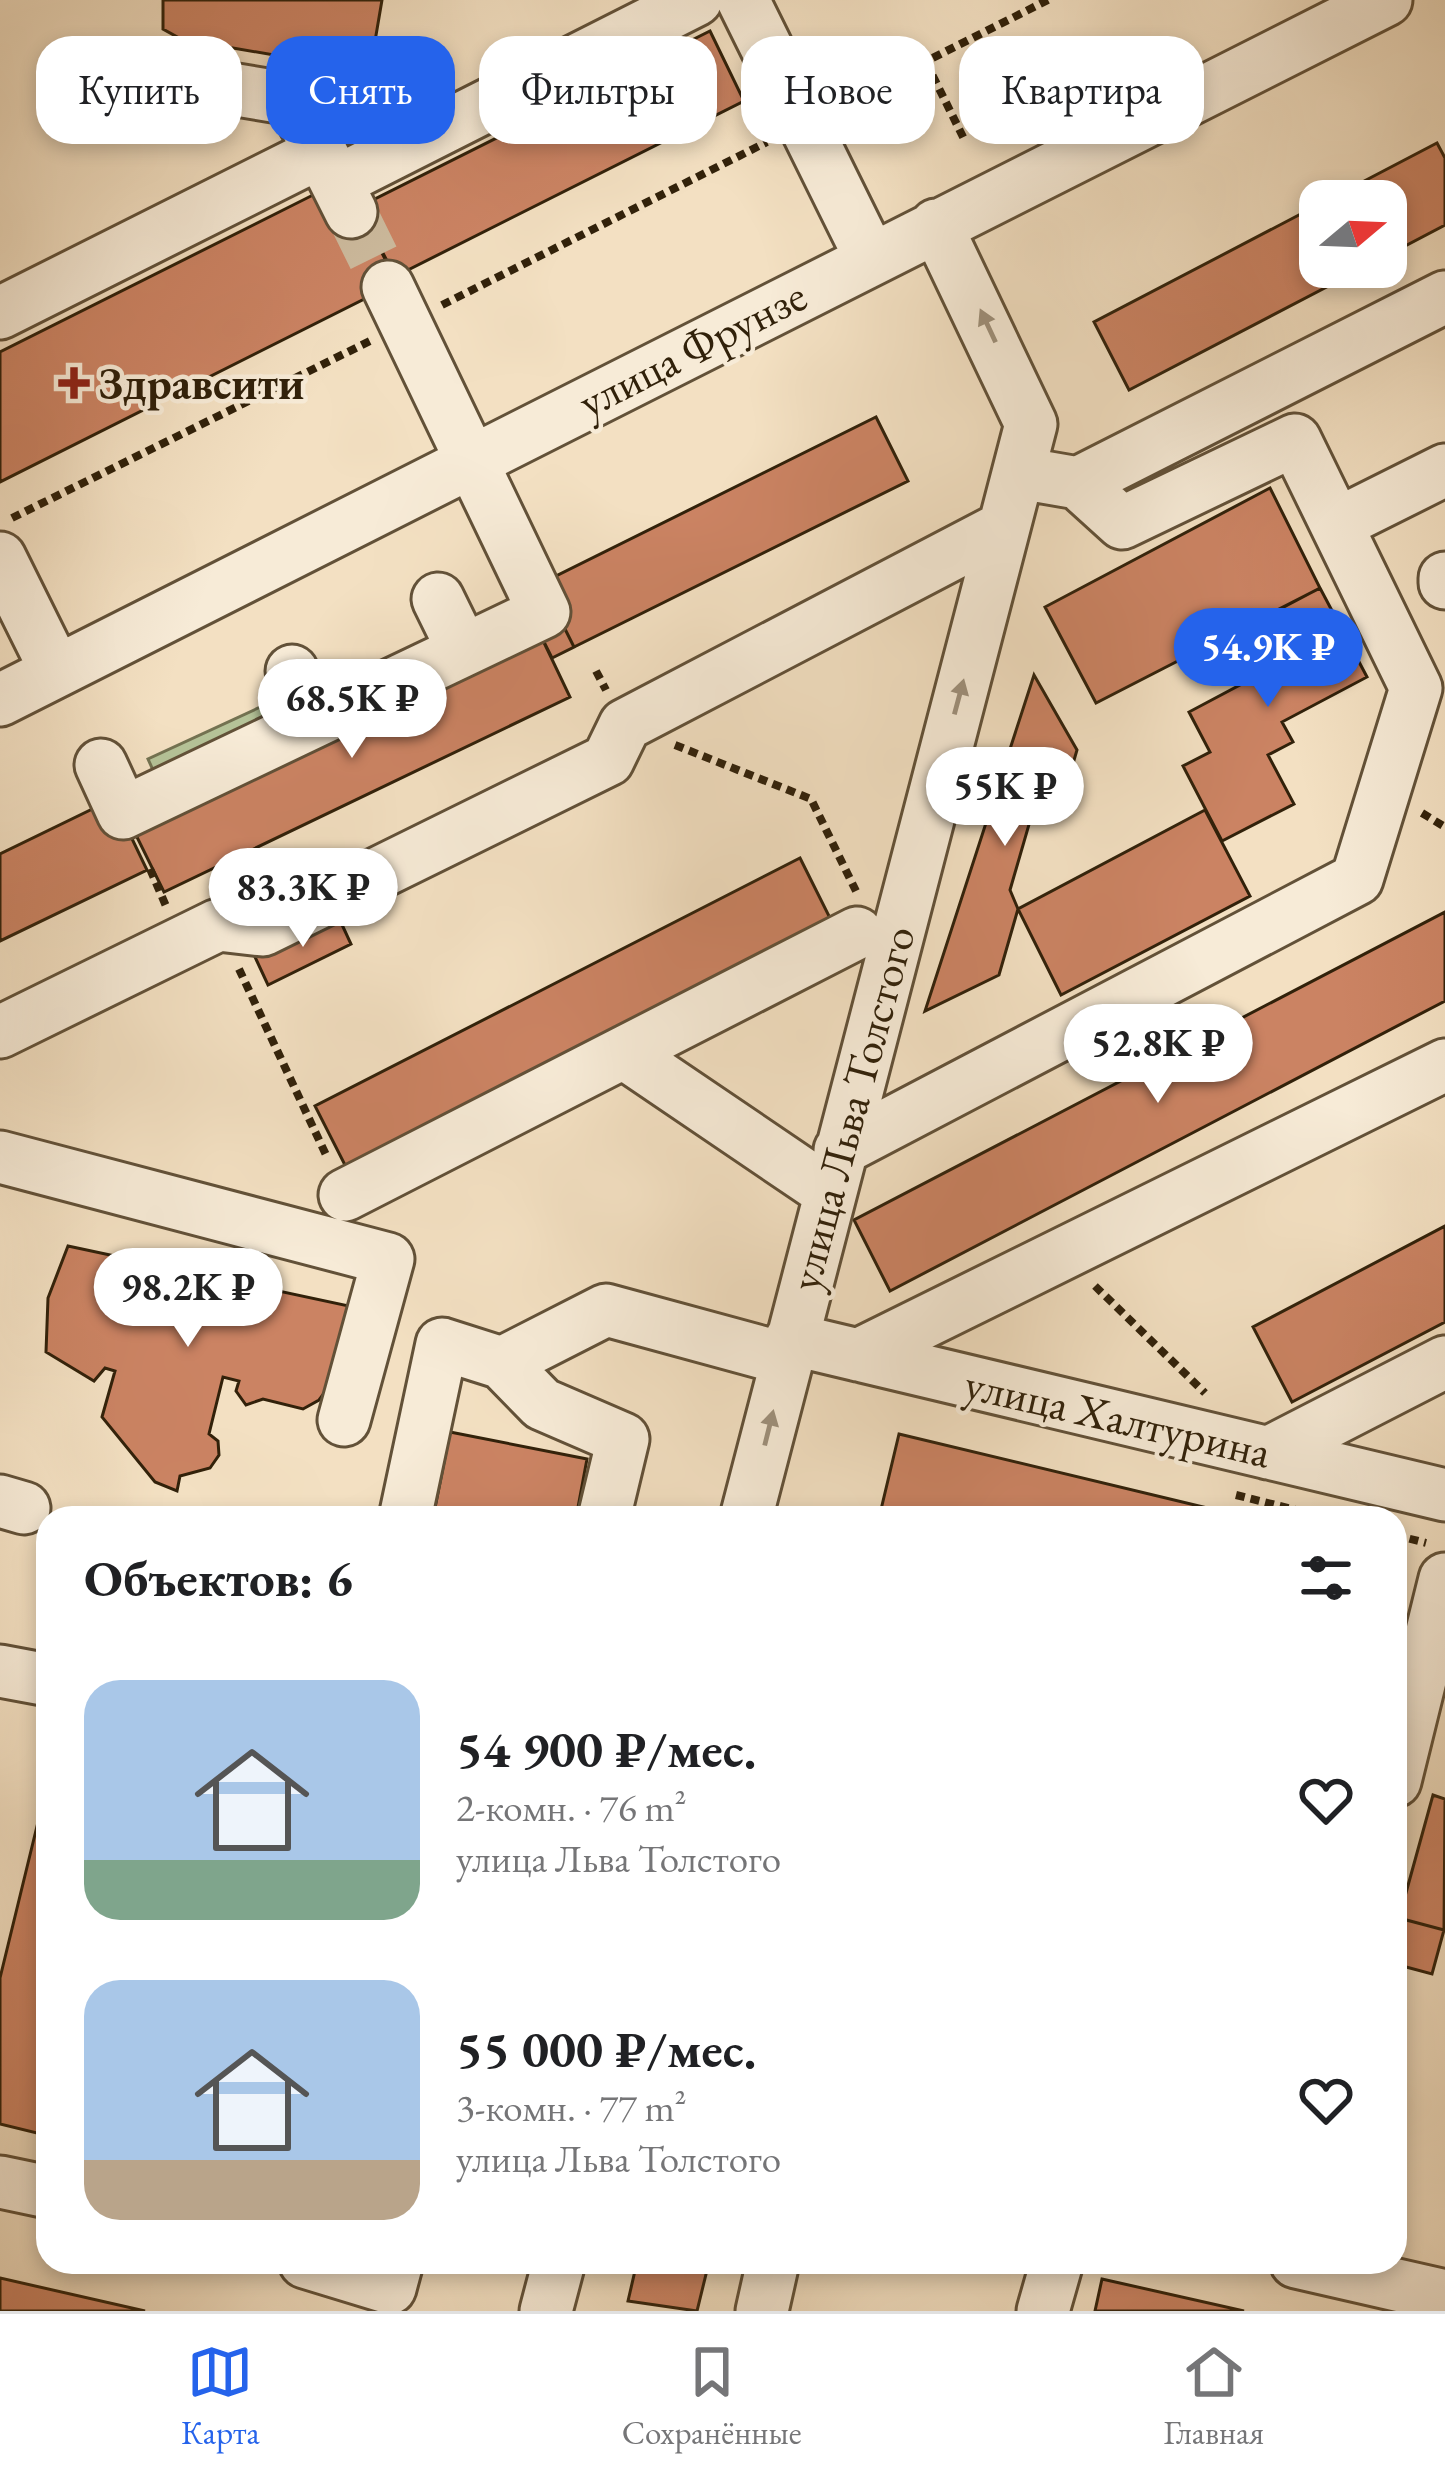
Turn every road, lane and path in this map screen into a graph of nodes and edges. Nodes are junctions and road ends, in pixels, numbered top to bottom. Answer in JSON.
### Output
{"nodes":[{"id":1,"x":696,"y":0,"type":"edge"},
{"id":2,"x":743,"y":0,"type":"edge"},
{"id":3,"x":1048,"y":0,"type":"edge"},
{"id":4,"x":1386,"y":0,"type":"edge"},
{"id":5,"x":761,"y":36,"type":"edge"},
{"id":6,"x":935,"y":57,"type":"edge"},
{"id":7,"x":935,"y":80,"type":"edge"},
{"id":8,"x":242,"y":91,"type":"edge"},
{"id":9,"x":959,"y":129,"type":"edge"},
{"id":10,"x":756,"y":144,"type":"edge"},
{"id":11,"x":816,"y":144,"type":"edge"},
{"id":12,"x":336,"y":182,"type":"junction"},
{"id":13,"x":936,"y":225,"type":"junction"},
{"id":14,"x":870,"y":257,"type":"junction"},
{"id":15,"x":1445,"y":297,"type":"edge"},
{"id":16,"x":397,"y":305,"type":"junction"},
{"id":17,"x":0,"y":313,"type":"edge"},
{"id":18,"x":472,"y":459,"type":"junction"},
{"id":19,"x":1445,"y":470,"type":"edge"},
{"id":20,"x":1019,"y":472,"type":"junction"},
{"id":21,"x":1078,"y":483,"type":"junction"},
{"id":22,"x":0,"y":524,"type":"edge"},
{"id":23,"x":1339,"y":524,"type":"junction"},
{"id":24,"x":1004,"y":527,"type":"junction"},
{"id":25,"x":0,"y":558,"type":"edge"},
{"id":26,"x":438,"y":599,"type":"dead end"},
{"id":27,"x":463,"y":650,"type":"junction"},
{"id":28,"x":56,"y":671,"type":"junction"},
{"id":29,"x":292,"y":671,"type":"dead end"},
{"id":30,"x":0,"y":700,"type":"edge"},
{"id":31,"x":313,"y":722,"type":"junction"},
{"id":32,"x":625,"y":725,"type":"junction"},
{"id":33,"x":101,"y":765,"type":"dead end"},
{"id":34,"x":860,"y":918,"type":"joint"},
{"id":35,"x":218,"y":925,"type":"junction"},
{"id":36,"x":0,"y":1031,"type":"edge"},
{"id":37,"x":624,"y":1053,"type":"junction"},
{"id":38,"x":1445,"y":1065,"type":"edge"},
{"id":39,"x":0,"y":1157,"type":"edge"},
{"id":40,"x":834,"y":1171,"type":"junction"},
{"id":41,"x":345,"y":1195,"type":"joint"},
{"id":42,"x":1072,"y":1250,"type":"junction"},
{"id":43,"x":788,"y":1349,"type":"junction"},
{"id":44,"x":858,"y":1355,"type":"junction"},
{"id":45,"x":1445,"y":1362,"type":"edge"},
{"id":46,"x":502,"y":1363,"type":"junction"},
{"id":47,"x":1218,"y":1405,"type":"dead end"},
{"id":48,"x":344,"y":1420,"type":"dead end"},
{"id":49,"x":1268,"y":1453,"type":"junction"},
{"id":50,"x":1445,"y":1495,"type":"edge"},
{"id":51,"x":408,"y":1506,"type":"edge"},
{"id":52,"x":607,"y":1506,"type":"edge"},
{"id":53,"x":749,"y":1506,"type":"edge"},
{"id":54,"x":1445,"y":1579,"type":"edge"},
{"id":55,"x":0,"y":1671,"type":"edge"},
{"id":56,"x":36,"y":1678,"type":"edge"},
{"id":57,"x":1407,"y":1733,"type":"edge"},
{"id":58,"x":0,"y":2182,"type":"edge"},
{"id":59,"x":36,"y":2190,"type":"edge"},
{"id":60,"x":344,"y":2274,"type":"edge"},
{"id":61,"x":394,"y":2274,"type":"edge"},
{"id":62,"x":556,"y":2274,"type":"edge"},
{"id":63,"x":770,"y":2274,"type":"edge"},
{"id":64,"x":1054,"y":2274,"type":"edge"},
{"id":65,"x":1349,"y":2274,"type":"edge"},
{"id":66,"x":1445,"y":2296,"type":"edge"},
{"id":67,"x":546,"y":2311,"type":"edge"},
{"id":68,"x":762,"y":2311,"type":"edge"},
{"id":69,"x":1043,"y":2311,"type":"edge"}],
"edges":[{"from":1,"to":12,"type":"street"},
{"from":2,"to":5,"type":"street"},
{"from":3,"to":6,"type":"path"},
{"from":4,"to":13,"type":"street","name":"улица Фрунзе"},
{"from":7,"to":9,"type":"path"},
{"from":8,"to":12,"type":"street"},
{"from":10,"to":16,"type":"path"},
{"from":11,"to":14,"type":"street"},
{"from":12,"to":17,"type":"street"},
{"from":13,"to":14,"type":"street","name":"улица Фрунзе"},
{"from":20,"to":13,"type":"street","name":"улица Льва Толстого","one_way":true},
{"from":14,"to":18,"type":"street","name":"улица Фрунзе"},
{"from":15,"to":21,"type":"street"},
{"from":16,"to":18,"type":"street"},
{"from":16,"to":22,"type":"path"},
{"from":18,"to":27,"type":"street"},
{"from":18,"to":28,"type":"street","name":"улица Фрунзе"},
{"from":19,"to":23,"type":"street"},
{"from":20,"to":21,"type":"street"},
{"from":20,"to":24,"type":"street","name":"улица Льва Толстого"},
{"from":21,"to":23,"type":"street"},
{"from":23,"to":40,"type":"street"},
{"from":24,"to":32,"type":"street"},
{"from":40,"to":24,"type":"street","name":"улица Льва Толстого","one_way":true},
{"from":25,"to":28,"type":"street"},
{"from":26,"to":27,"type":"street"},
{"from":27,"to":31,"type":"street"},
{"from":28,"to":30,"type":"street","name":"улица Фрунзе"},
{"from":29,"to":31,"type":"street"},
{"from":31,"to":33,"type":"street"},
{"from":32,"to":34,"type":"path"},
{"from":32,"to":35,"type":"street"},
{"from":34,"to":37,"type":"street"},
{"from":35,"to":36,"type":"street"},
{"from":35,"to":41,"type":"path"},
{"from":37,"to":40,"type":"street"},
{"from":37,"to":41,"type":"street"},
{"from":38,"to":42,"type":"street"},
{"from":39,"to":48,"type":"street"},
{"from":40,"to":43,"type":"street","name":"улица Льва Толстого"},
{"from":42,"to":44,"type":"street"},
{"from":42,"to":47,"type":"path"},
{"from":43,"to":44,"type":"street","name":"улица Халтурина"},
{"from":43,"to":46,"type":"street","name":"улица Халтурина"},
{"from":53,"to":43,"type":"street","name":"улица Льва Толстого","one_way":true},
{"from":44,"to":49,"type":"street","name":"улица Халтурина"},
{"from":45,"to":49,"type":"street"},
{"from":46,"to":51,"type":"street"},
{"from":46,"to":52,"type":"street"},
{"from":49,"to":50,"type":"street","name":"улица Халтурина"},
{"from":54,"to":57,"type":"street"},
{"from":55,"to":56,"type":"street"},
{"from":58,"to":59,"type":"street"},
{"from":60,"to":61,"type":"street"},
{"from":62,"to":67,"type":"street"},
{"from":63,"to":68,"type":"street"},
{"from":64,"to":69,"type":"street"},
{"from":65,"to":66,"type":"street"}]}
